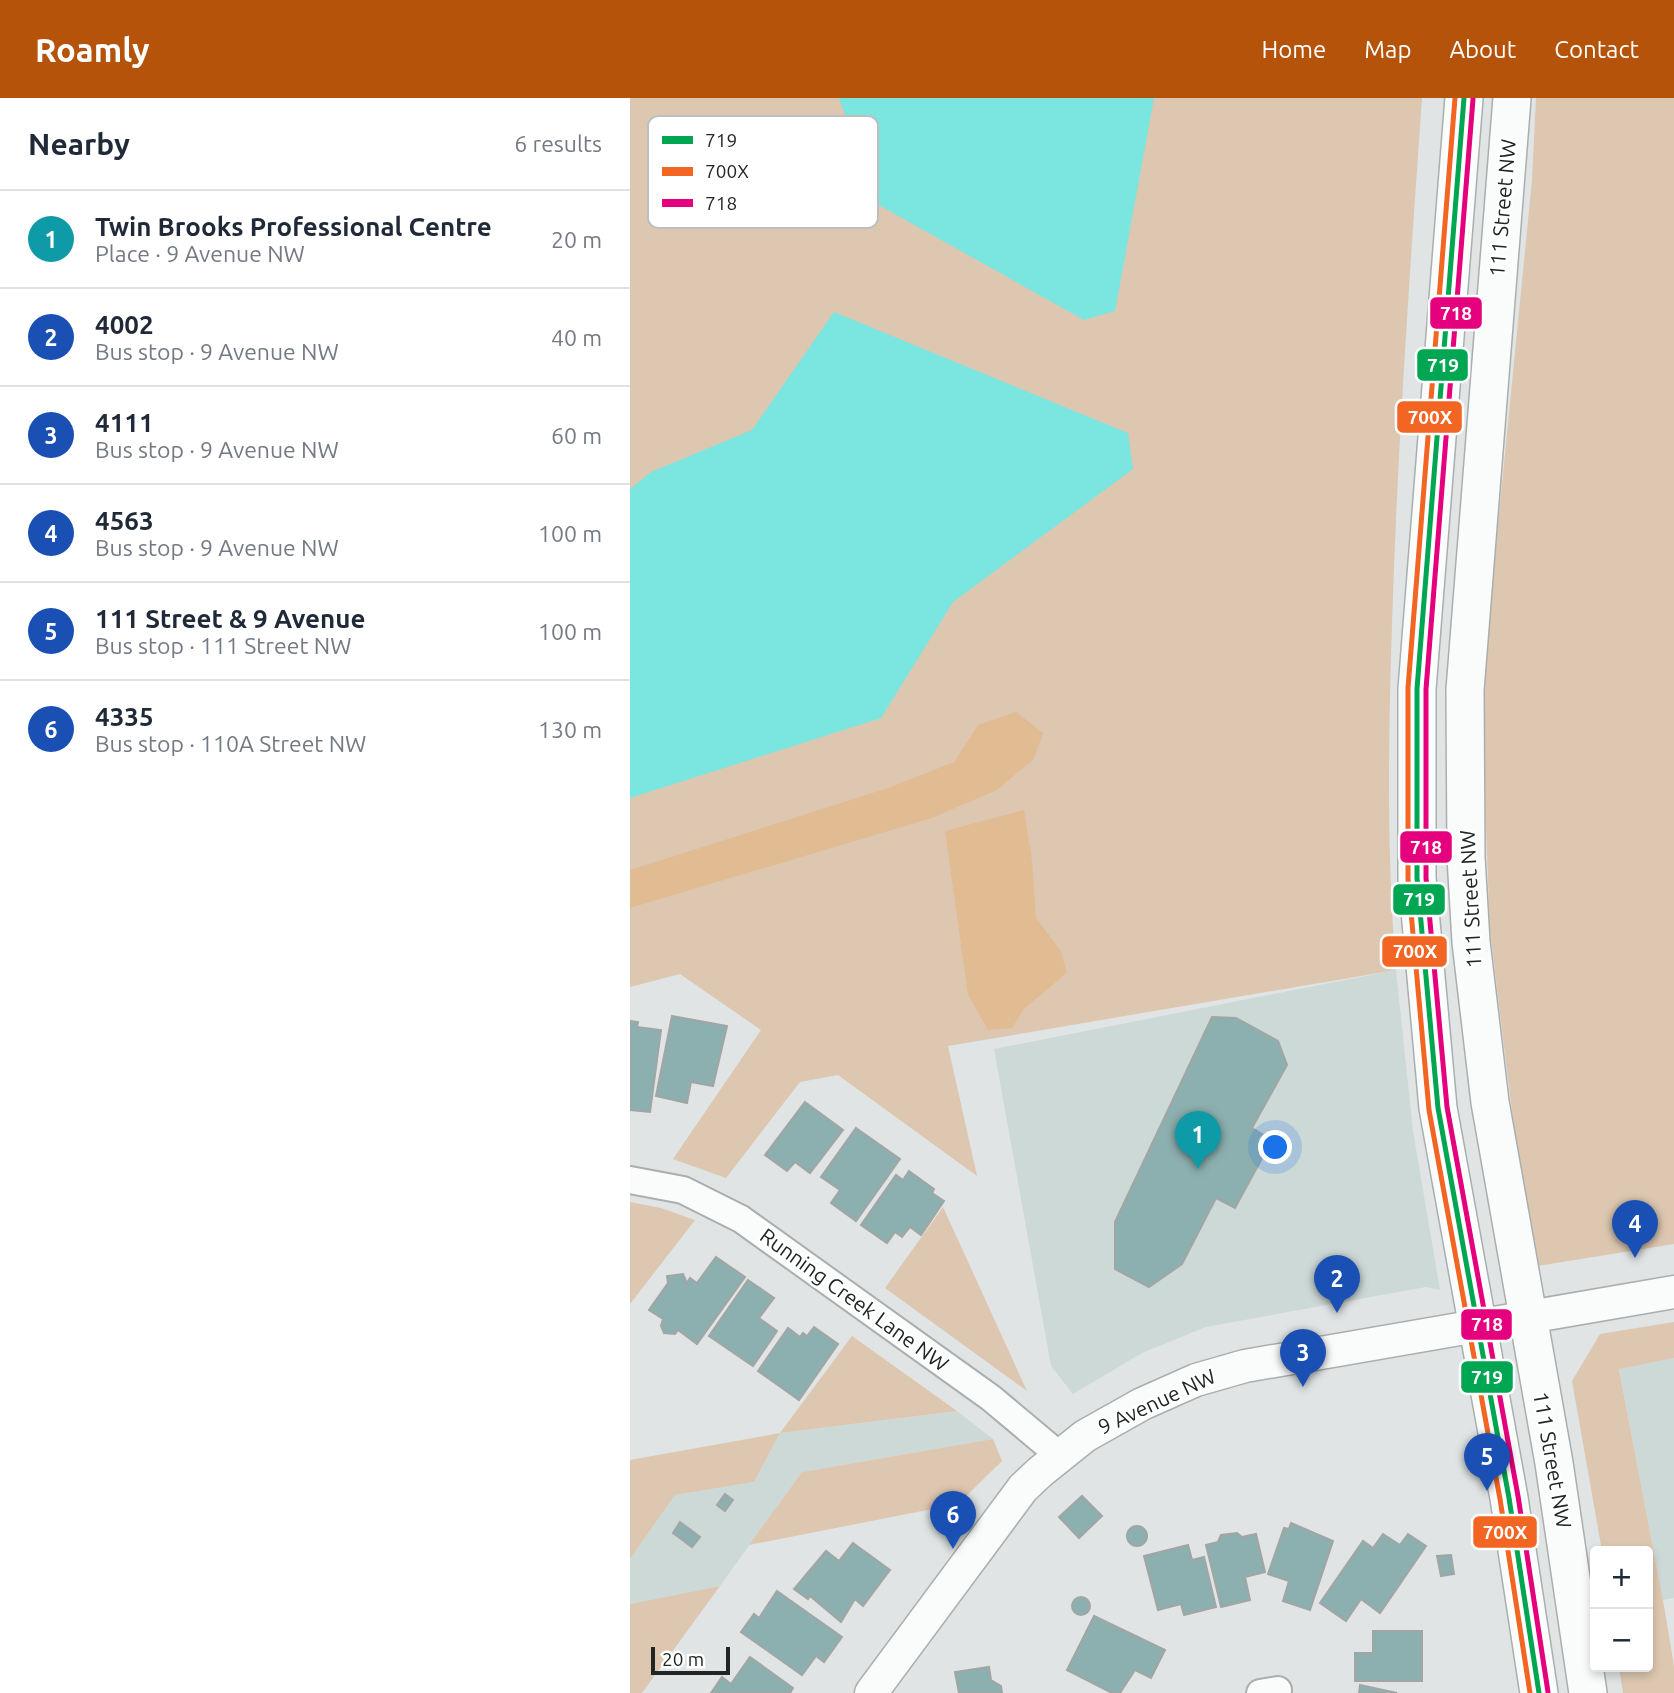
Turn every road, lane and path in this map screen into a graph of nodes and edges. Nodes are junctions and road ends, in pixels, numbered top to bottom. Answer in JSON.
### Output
{"nodes":[{"id":1,"x":1464,"y":98,"type":"edge"},
{"id":2,"x":1512,"y":98,"type":"edge"},
{"id":3,"x":630,"y":1180,"type":"edge"},
{"id":4,"x":1674,"y":1292,"type":"edge"},
{"id":5,"x":1526,"y":1317,"type":"junction"},
{"id":6,"x":1478,"y":1324,"type":"junction"},
{"id":7,"x":1059,"y":1455,"type":"junction"},
{"id":8,"x":871,"y":1693,"type":"edge"},
{"id":9,"x":1539,"y":1693,"type":"edge"},
{"id":10,"x":1588,"y":1693,"type":"edge"}],
"edges":[{"from":1,"to":6,"type":"main road"},
{"from":2,"to":5,"type":"main road","name":"111 Street NW"},
{"from":3,"to":7,"type":"street","name":"Running Creek Lane NW"},
{"from":4,"to":5,"type":"street","name":"9 Avenue NW"},
{"from":5,"to":6,"type":"street","name":"9 Avenue NW"},
{"from":5,"to":10,"type":"main road","name":"111 Street NW"},
{"from":6,"to":7,"type":"street","name":"9 Avenue NW"},
{"from":6,"to":9,"type":"main road"},
{"from":7,"to":8,"type":"street","name":"9 Avenue NW"}]}
